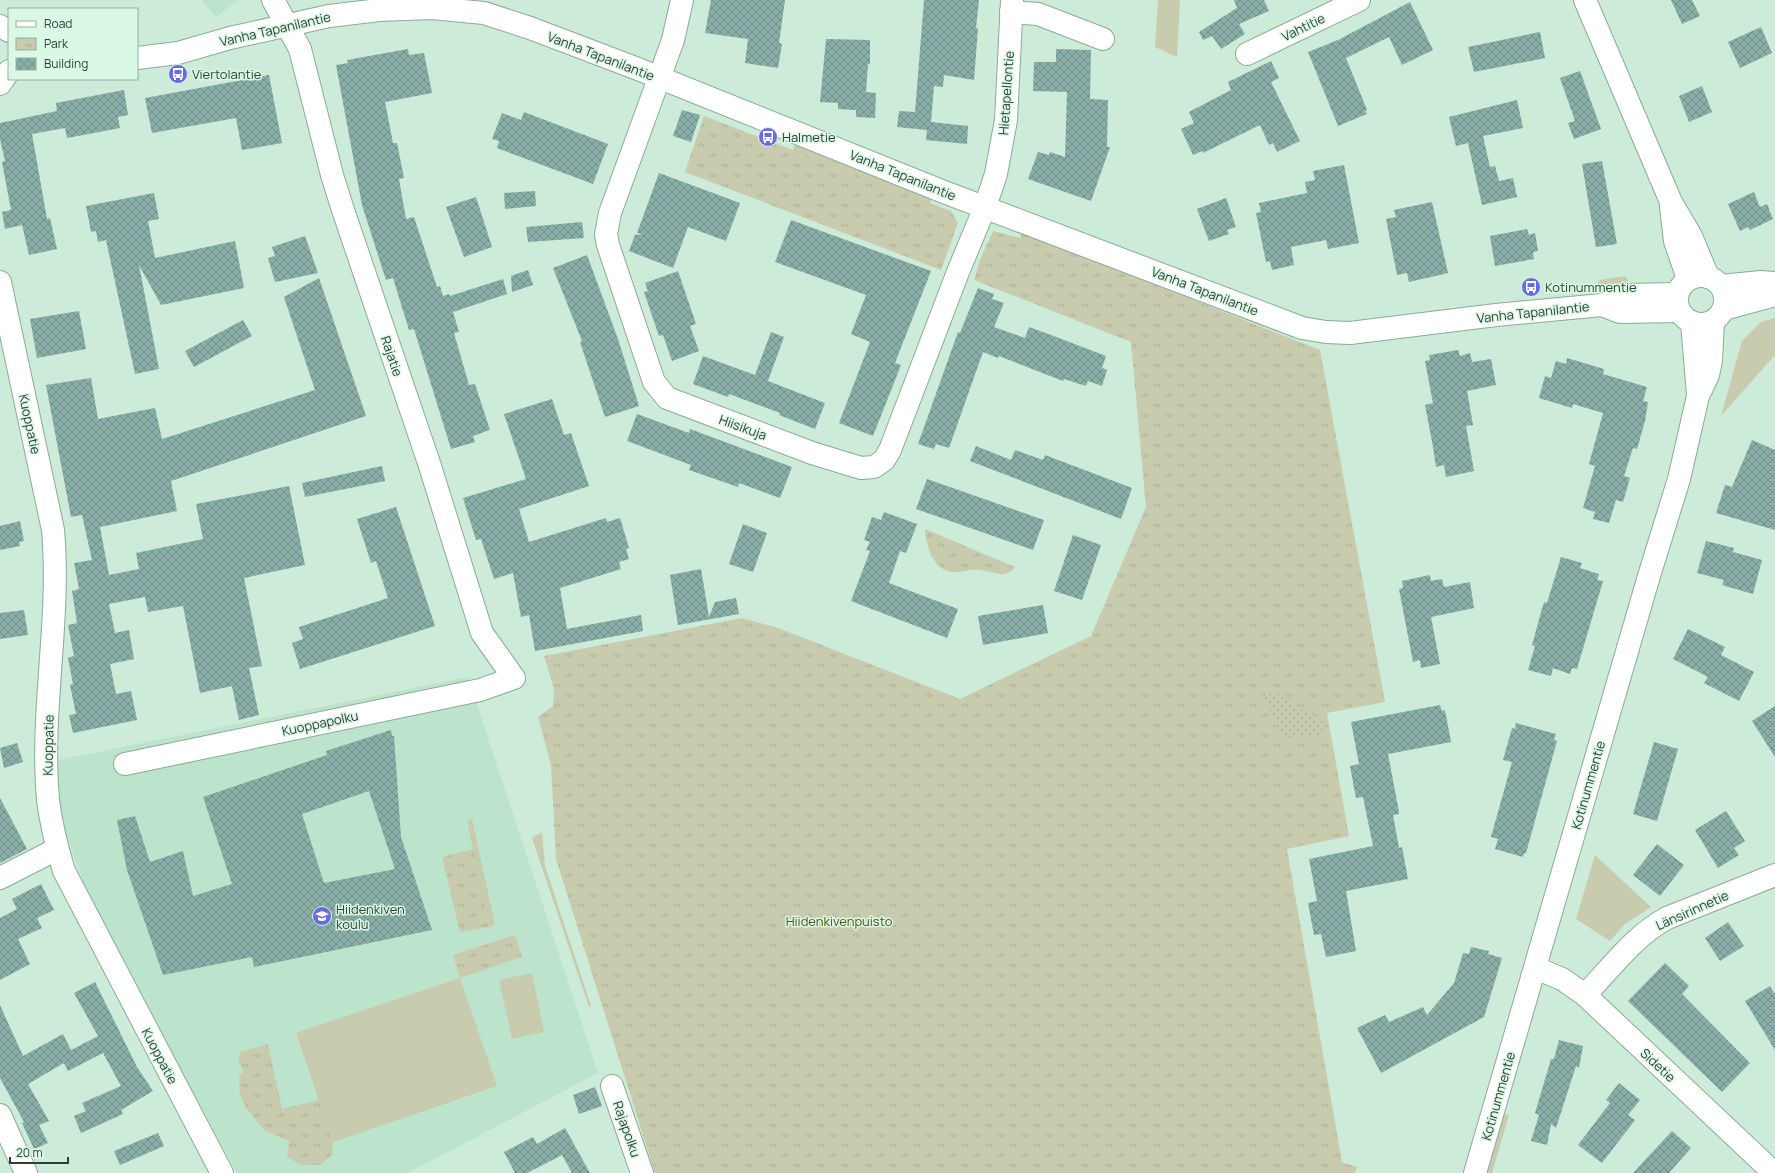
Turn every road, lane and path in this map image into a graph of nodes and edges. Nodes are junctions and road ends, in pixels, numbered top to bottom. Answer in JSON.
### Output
{"nodes":[{"id":1,"x":273,"y":0,"type":"edge"},
{"id":2,"x":682,"y":0,"type":"edge"},
{"id":3,"x":1359,"y":0,"type":"edge"},
{"id":4,"x":1585,"y":0,"type":"edge"},
{"id":5,"x":1011,"y":6,"type":"edge"},
{"id":6,"x":485,"y":7,"type":"edge"},
{"id":7,"x":288,"y":25,"type":"junction"},
{"id":8,"x":1104,"y":39,"type":"dead end"},
{"id":9,"x":1247,"y":54,"type":"dead end"},
{"id":10,"x":138,"y":58,"type":"edge"},
{"id":11,"x":8,"y":72,"type":"edge"},
{"id":12,"x":659,"y":78,"type":"junction"},
{"id":13,"x":0,"y":84,"type":"edge"},
{"id":14,"x":985,"y":207,"type":"junction"},
{"id":15,"x":0,"y":282,"type":"edge"},
{"id":16,"x":1775,"y":283,"type":"edge"},
{"id":17,"x":1775,"y":295,"type":"edge"},
{"id":18,"x":1700,"y":300,"type":"junction"},
{"id":19,"x":514,"y":678,"type":"joint"},
{"id":20,"x":125,"y":764,"type":"dead end"},
{"id":21,"x":57,"y":849,"type":"junction"},
{"id":22,"x":1775,"y":875,"type":"edge"},
{"id":23,"x":0,"y":878,"type":"edge"},
{"id":24,"x":1536,"y":968,"type":"junction"},
{"id":25,"x":1585,"y":995,"type":"junction"},
{"id":26,"x":612,"y":1086,"type":"dead end"},
{"id":27,"x":0,"y":1115,"type":"edge"},
{"id":28,"x":26,"y":1173,"type":"edge"},
{"id":29,"x":222,"y":1173,"type":"edge"},
{"id":30,"x":642,"y":1173,"type":"edge"},
{"id":31,"x":1475,"y":1173,"type":"edge"},
{"id":32,"x":1774,"y":1173,"type":"edge"}],
"edges":[{"from":1,"to":7,"type":"street","name":"Rajatie"},
{"from":2,"to":12,"type":"street","name":"Hiisikuja"},
{"from":3,"to":9,"type":"street","name":"Vahtitie"},
{"from":4,"to":18,"type":"street","name":"Kotinummentie"},
{"from":5,"to":8,"type":"street"},
{"from":5,"to":14,"type":"street","name":"Hietapellontie"},
{"from":6,"to":7,"type":"street","name":"Vanha Tapanilantie"},
{"from":6,"to":12,"type":"street","name":"Vanha Tapanilantie"},
{"from":7,"to":10,"type":"street","name":"Vanha Tapanilantie"},
{"from":7,"to":19,"type":"street","name":"Rajatie"},
{"from":11,"to":13,"type":"street"},
{"from":12,"to":14,"type":"street","name":"Vanha Tapanilantie"},
{"from":12,"to":14,"type":"street","name":"Hiisikuja"},
{"from":14,"to":18,"type":"street","name":"Vanha Tapanilantie"},
{"from":15,"to":21,"type":"street","name":"Kuoppatie"},
{"from":16,"to":18,"type":"street","name":"Vanha Tapanilantie"},
{"from":17,"to":18,"type":"street","name":"Vanha Tapanilantie"},
{"from":18,"to":24,"type":"street","name":"Kotinummentie"},
{"from":19,"to":20,"type":"street","name":"Kuoppapolku"},
{"from":21,"to":23,"type":"street"},
{"from":21,"to":29,"type":"street","name":"Kuoppatie"},
{"from":22,"to":25,"type":"street","name":"Länsirinnetie"},
{"from":24,"to":25,"type":"street","name":"Sidetie"},
{"from":24,"to":31,"type":"street","name":"Kotinummentie"},
{"from":25,"to":32,"type":"street","name":"Sidetie"},
{"from":26,"to":30,"type":"street","name":"Rajapolku"},
{"from":27,"to":28,"type":"street"}]}
